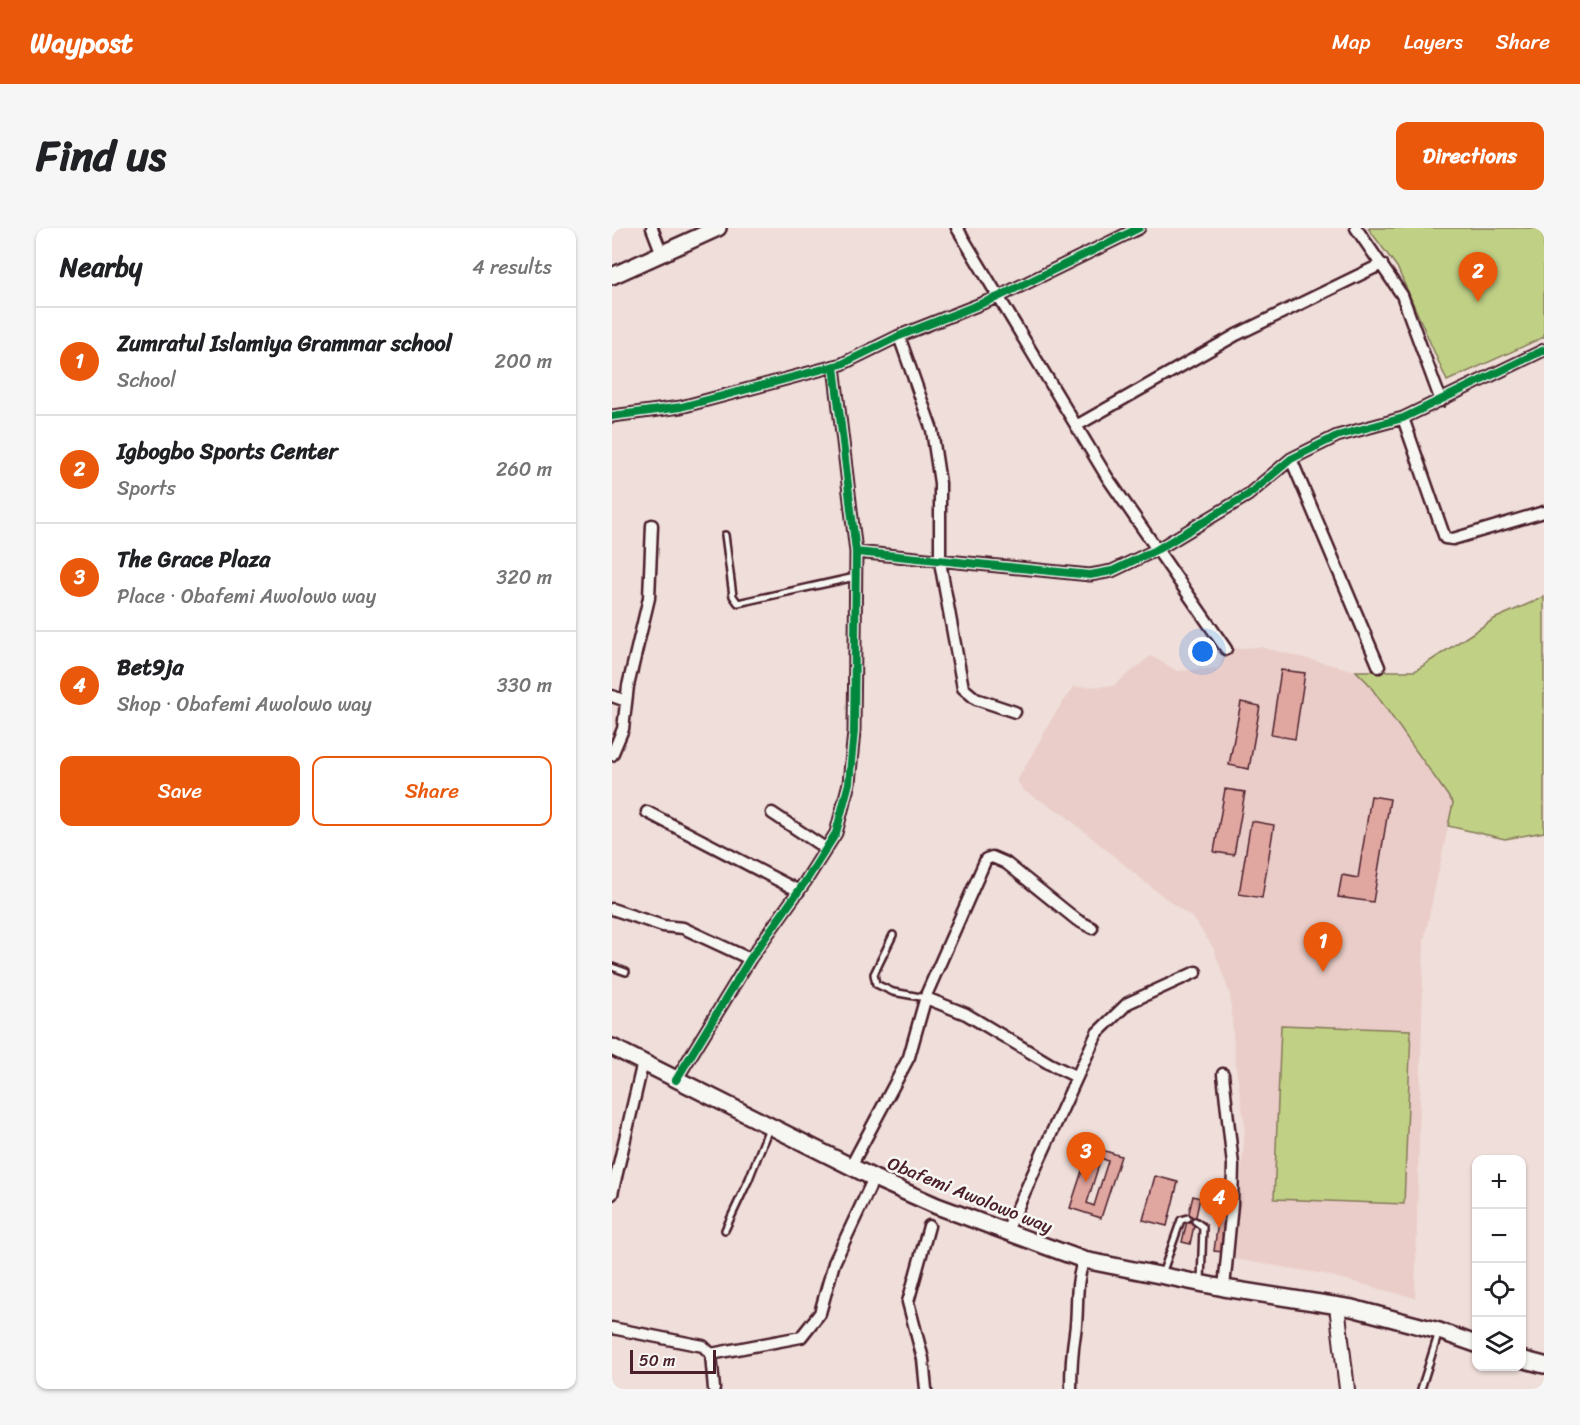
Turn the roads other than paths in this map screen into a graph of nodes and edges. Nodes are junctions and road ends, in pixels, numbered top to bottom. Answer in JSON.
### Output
{"nodes":[{"id":1,"x":652,"y":228,"type":"edge"},
{"id":2,"x":718,"y":228,"type":"edge"},
{"id":3,"x":957,"y":228,"type":"edge"},
{"id":4,"x":1139,"y":228,"type":"edge"},
{"id":5,"x":1356,"y":228,"type":"edge"},
{"id":6,"x":662,"y":254,"type":"junction"},
{"id":7,"x":1382,"y":264,"type":"junction"},
{"id":8,"x":612,"y":276,"type":"edge"},
{"id":9,"x":998,"y":297,"type":"junction"},
{"id":10,"x":899,"y":336,"type":"junction"},
{"id":11,"x":1544,"y":350,"type":"edge"},
{"id":12,"x":834,"y":366,"type":"junction"},
{"id":13,"x":1441,"y":401,"type":"junction"},
{"id":14,"x":612,"y":416,"type":"edge"},
{"id":15,"x":1403,"y":418,"type":"junction"},
{"id":16,"x":1076,"y":426,"type":"junction"},
{"id":17,"x":1291,"y":459,"type":"junction"},
{"id":18,"x":1544,"y":512,"type":"edge"},
{"id":19,"x":652,"y":525,"type":"dead end"},
{"id":20,"x":725,"y":535,"type":"dead end"},
{"id":21,"x":1158,"y":549,"type":"junction"},
{"id":22,"x":856,"y":552,"type":"junction"},
{"id":23,"x":940,"y":562,"type":"junction"},
{"id":24,"x":855,"y":577,"type":"junction"},
{"id":25,"x":1226,"y":649,"type":"dead end"},
{"id":26,"x":1379,"y":667,"type":"dead end"},
{"id":27,"x":612,"y":696,"type":"edge"},
{"id":28,"x":626,"y":701,"type":"junction"},
{"id":29,"x":1015,"y":712,"type":"dead end"},
{"id":30,"x":612,"y":755,"type":"edge"},
{"id":31,"x":647,"y":812,"type":"dead end"},
{"id":32,"x":772,"y":813,"type":"dead end"},
{"id":33,"x":825,"y":848,"type":"junction"},
{"id":34,"x":799,"y":891,"type":"junction"},
{"id":35,"x":612,"y":909,"type":"edge"},
{"id":36,"x":1092,"y":928,"type":"dead end"},
{"id":37,"x":893,"y":935,"type":"dead end"},
{"id":38,"x":750,"y":959,"type":"junction"},
{"id":39,"x":612,"y":967,"type":"edge"},
{"id":40,"x":626,"y":972,"type":"dead end"},
{"id":41,"x":1196,"y":972,"type":"dead end"},
{"id":42,"x":926,"y":998,"type":"junction"},
{"id":43,"x":612,"y":1047,"type":"edge"},
{"id":44,"x":643,"y":1062,"type":"junction"},
{"id":45,"x":1223,"y":1074,"type":"dead end"},
{"id":46,"x":1077,"y":1077,"type":"junction"},
{"id":47,"x":676,"y":1080,"type":"junction"},
{"id":48,"x":769,"y":1126,"type":"junction"},
{"id":49,"x":851,"y":1166,"type":"junction"},
{"id":50,"x":874,"y":1178,"type":"junction"},
{"id":51,"x":612,"y":1194,"type":"edge"},
{"id":52,"x":1188,"y":1218,"type":"dead end"},
{"id":53,"x":1195,"y":1221,"type":"dead end"},
{"id":54,"x":929,"y":1226,"type":"dead end"},
{"id":55,"x":725,"y":1230,"type":"dead end"},
{"id":56,"x":1007,"y":1231,"type":"junction"},
{"id":57,"x":1084,"y":1260,"type":"junction"},
{"id":58,"x":1162,"y":1274,"type":"junction"},
{"id":59,"x":1201,"y":1282,"type":"junction"},
{"id":60,"x":1224,"y":1288,"type":"junction"},
{"id":61,"x":1337,"y":1306,"type":"junction"},
{"id":62,"x":612,"y":1328,"type":"edge"},
{"id":63,"x":1439,"y":1331,"type":"junction"},
{"id":64,"x":1472,"y":1343,"type":"edge"},
{"id":65,"x":711,"y":1354,"type":"junction"},
{"id":66,"x":1526,"y":1360,"type":"edge"},
{"id":67,"x":1544,"y":1365,"type":"edge"},
{"id":68,"x":714,"y":1389,"type":"edge"},
{"id":69,"x":926,"y":1389,"type":"edge"},
{"id":70,"x":1071,"y":1389,"type":"edge"},
{"id":71,"x":1347,"y":1389,"type":"edge"},
{"id":72,"x":1421,"y":1389,"type":"edge"}],
"edges":[{"from":1,"to":6,"type":"street"},
{"from":2,"to":6,"type":"main road"},
{"from":3,"to":9,"type":"street"},
{"from":4,"to":9,"type":"street"},
{"from":5,"to":7,"type":"street"},
{"from":6,"to":8,"type":"main road"},
{"from":7,"to":13,"type":"street"},
{"from":7,"to":16,"type":"street"},
{"from":9,"to":10,"type":"street"},
{"from":9,"to":16,"type":"street"},
{"from":10,"to":12,"type":"street"},
{"from":10,"to":23,"type":"street"},
{"from":11,"to":13,"type":"street"},
{"from":12,"to":14,"type":"street"},
{"from":12,"to":22,"type":"street"},
{"from":13,"to":15,"type":"street"},
{"from":15,"to":17,"type":"street"},
{"from":15,"to":18,"type":"street"},
{"from":16,"to":21,"type":"street"},
{"from":17,"to":21,"type":"street"},
{"from":17,"to":26,"type":"street"},
{"from":19,"to":28,"type":"street"},
{"from":20,"to":24,"type":"lane"},
{"from":21,"to":23,"type":"street"},
{"from":21,"to":25,"type":"street"},
{"from":22,"to":23,"type":"street"},
{"from":22,"to":24,"type":"street"},
{"from":23,"to":29,"type":"street"},
{"from":24,"to":33,"type":"street"},
{"from":27,"to":28,"type":"street"},
{"from":28,"to":30,"type":"street"},
{"from":31,"to":34,"type":"street"},
{"from":32,"to":33,"type":"street"},
{"from":33,"to":34,"type":"street"},
{"from":34,"to":38,"type":"street"},
{"from":35,"to":38,"type":"street"},
{"from":36,"to":42,"type":"street"},
{"from":37,"to":42,"type":"lane"},
{"from":38,"to":47,"type":"street"},
{"from":39,"to":40,"type":"lane"},
{"from":41,"to":46,"type":"street"},
{"from":42,"to":46,"type":"street"},
{"from":42,"to":49,"type":"street"},
{"from":43,"to":44,"type":"main road","name":"Obafemi Awolowo way"},
{"from":44,"to":47,"type":"main road","name":"Obafemi Awolowo way"},
{"from":44,"to":51,"type":"street"},
{"from":45,"to":60,"type":"street"},
{"from":46,"to":56,"type":"street"},
{"from":47,"to":48,"type":"main road","name":"Obafemi Awolowo way"},
{"from":48,"to":49,"type":"main road","name":"Obafemi Awolowo way"},
{"from":48,"to":55,"type":"lane"},
{"from":49,"to":50,"type":"main road","name":"Obafemi Awolowo way"},
{"from":50,"to":56,"type":"main road","name":"Obafemi Awolowo way"},
{"from":50,"to":65,"type":"street"},
{"from":52,"to":58,"type":"lane"},
{"from":53,"to":59,"type":"lane"},
{"from":54,"to":69,"type":"street"},
{"from":56,"to":57,"type":"main road","name":"Obafemi Awolowo way"},
{"from":57,"to":58,"type":"main road","name":"Obafemi Awolowo way"},
{"from":57,"to":70,"type":"street"},
{"from":58,"to":59,"type":"main road","name":"Obafemi Awolowo way"},
{"from":59,"to":60,"type":"main road","name":"Obafemi Awolowo way"},
{"from":60,"to":61,"type":"main road","name":"Obafemi Awolowo way"},
{"from":61,"to":63,"type":"main road","name":"Obafemi Awolowo way"},
{"from":61,"to":71,"type":"street"},
{"from":62,"to":65,"type":"street"},
{"from":63,"to":64,"type":"main road","name":"Obafemi Awolowo way"},
{"from":63,"to":72,"type":"lane"},
{"from":65,"to":68,"type":"street"},
{"from":66,"to":67,"type":"main road"}]}
